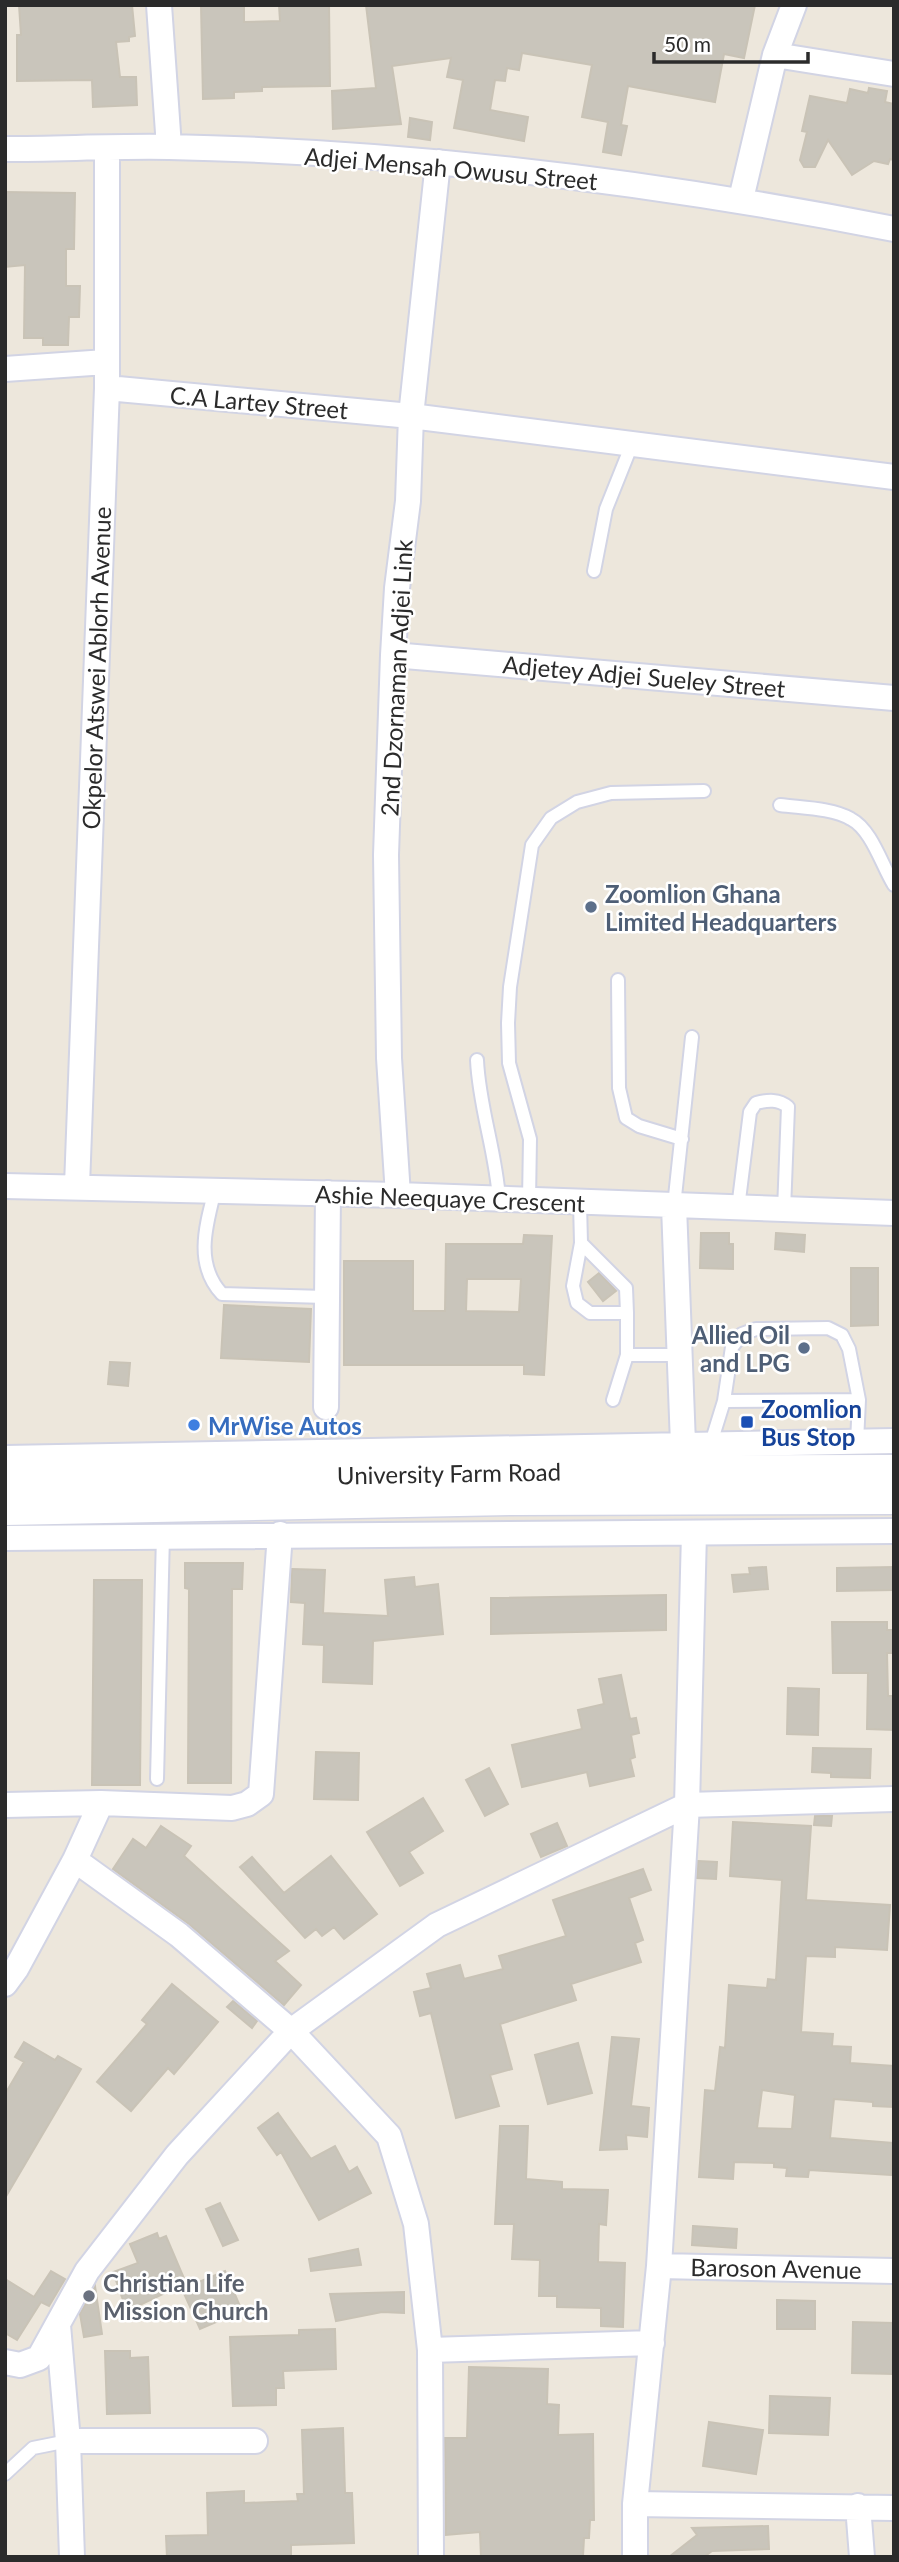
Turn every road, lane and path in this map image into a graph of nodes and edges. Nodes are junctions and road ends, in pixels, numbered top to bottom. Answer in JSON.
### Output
{"nodes":[{"id":1,"x":159,"y":5,"type":"edge"},
{"id":2,"x":794,"y":5,"type":"edge"},
{"id":3,"x":775,"y":55,"type":"junction"},
{"id":4,"x":894,"y":74,"type":"edge"},
{"id":5,"x":169,"y":147,"type":"junction"},
{"id":6,"x":107,"y":148,"type":"junction"},
{"id":7,"x":5,"y":149,"type":"edge"},
{"id":8,"x":438,"y":162,"type":"junction"},
{"id":9,"x":741,"y":199,"type":"junction"},
{"id":10,"x":894,"y":229,"type":"edge"},
{"id":11,"x":106,"y":362,"type":"junction"},
{"id":12,"x":5,"y":369,"type":"edge"},
{"id":13,"x":107,"y":388,"type":"junction"},
{"id":14,"x":411,"y":416,"type":"junction"},
{"id":15,"x":632,"y":444,"type":"junction"},
{"id":16,"x":894,"y":477,"type":"edge"},
{"id":17,"x":594,"y":571,"type":"dead end"},
{"id":18,"x":393,"y":655,"type":"junction"},
{"id":19,"x":894,"y":698,"type":"edge"},
{"id":20,"x":704,"y":791,"type":"dead end"},
{"id":21,"x":780,"y":805,"type":"dead end"},
{"id":22,"x":894,"y":884,"type":"edge"},
{"id":23,"x":618,"y":980,"type":"dead end"},
{"id":24,"x":692,"y":1037,"type":"dead end"},
{"id":25,"x":477,"y":1060,"type":"dead end"},
{"id":26,"x":681,"y":1139,"type":"junction"},
{"id":27,"x":5,"y":1186,"type":"edge"},
{"id":28,"x":77,"y":1186,"type":"junction"},
{"id":29,"x":215,"y":1190,"type":"junction"},
{"id":30,"x":328,"y":1193,"type":"junction"},
{"id":31,"x":398,"y":1195,"type":"junction"},
{"id":32,"x":499,"y":1199,"type":"junction"},
{"id":33,"x":529,"y":1200,"type":"junction"},
{"id":34,"x":580,"y":1203,"type":"junction"},
{"id":35,"x":674,"y":1206,"type":"junction"},
{"id":36,"x":738,"y":1209,"type":"junction"},
{"id":37,"x":784,"y":1210,"type":"junction"},
{"id":38,"x":894,"y":1213,"type":"edge"},
{"id":39,"x":581,"y":1243,"type":"junction"},
{"id":40,"x":326,"y":1297,"type":"junction"},
{"id":41,"x":627,"y":1313,"type":"junction"},
{"id":42,"x":627,"y":1355,"type":"junction"},
{"id":43,"x":679,"y":1355,"type":"junction"},
{"id":44,"x":613,"y":1400,"type":"dead end"},
{"id":45,"x":859,"y":1400,"type":"junction"},
{"id":46,"x":724,"y":1401,"type":"junction"},
{"id":47,"x":326,"y":1406,"type":"dead end"},
{"id":48,"x":894,"y":1441,"type":"edge"},
{"id":49,"x":857,"y":1442,"type":"junction"},
{"id":50,"x":711,"y":1443,"type":"junction"},
{"id":51,"x":683,"y":1444,"type":"junction"},
{"id":52,"x":5,"y":1458,"type":"edge"},
{"id":53,"x":894,"y":1470,"type":"edge"},
{"id":54,"x":5,"y":1481,"type":"edge"},
{"id":55,"x":894,"y":1499,"type":"edge"},
{"id":56,"x":5,"y":1510,"type":"edge"},
{"id":57,"x":894,"y":1531,"type":"edge"},
{"id":58,"x":694,"y":1533,"type":"junction"},
{"id":59,"x":280,"y":1534,"type":"junction"},
{"id":60,"x":163,"y":1535,"type":"junction"},
{"id":61,"x":5,"y":1538,"type":"edge"},
{"id":62,"x":157,"y":1779,"type":"dead end"},
{"id":63,"x":894,"y":1799,"type":"edge"},
{"id":64,"x":101,"y":1803,"type":"junction"},
{"id":65,"x":5,"y":1805,"type":"edge"},
{"id":66,"x":687,"y":1805,"type":"junction"},
{"id":67,"x":75,"y":1860,"type":"junction"},
{"id":68,"x":5,"y":1984,"type":"edge"},
{"id":69,"x":291,"y":2031,"type":"junction"},
{"id":70,"x":659,"y":2266,"type":"junction"},
{"id":71,"x":894,"y":2271,"type":"edge"},
{"id":72,"x":58,"y":2325,"type":"junction"},
{"id":73,"x":652,"y":2343,"type":"junction"},
{"id":74,"x":430,"y":2350,"type":"junction"},
{"id":75,"x":5,"y":2362,"type":"edge"},
{"id":76,"x":68,"y":2441,"type":"junction"},
{"id":77,"x":255,"y":2441,"type":"dead end"},
{"id":78,"x":5,"y":2474,"type":"edge"},
{"id":79,"x":635,"y":2504,"type":"junction"},
{"id":80,"x":858,"y":2506,"type":"junction"},
{"id":81,"x":894,"y":2508,"type":"edge"},
{"id":82,"x":72,"y":2557,"type":"edge"},
{"id":83,"x":431,"y":2557,"type":"edge"},
{"id":84,"x":635,"y":2557,"type":"edge"},
{"id":85,"x":862,"y":2557,"type":"edge"}],
"edges":[{"from":1,"to":5,"type":"street"},
{"from":2,"to":3,"type":"street"},
{"from":3,"to":4,"type":"street"},
{"from":3,"to":9,"type":"street"},
{"from":5,"to":6,"type":"street","name":"Adjei Mensah Owusu Street"},
{"from":5,"to":8,"type":"street","name":"Adjei Mensah Owusu Street"},
{"from":6,"to":7,"type":"street","name":"Adjei Mensah Owusu Street"},
{"from":6,"to":11,"type":"street","name":"Okpelor Atswei Ablorh Avenue"},
{"from":8,"to":9,"type":"street","name":"Adjei Mensah Owusu Street"},
{"from":8,"to":14,"type":"street","name":"2nd Dzornaman Adjei Link"},
{"from":9,"to":10,"type":"street","name":"Adjei Mensah Owusu Street"},
{"from":11,"to":12,"type":"street"},
{"from":11,"to":13,"type":"street","name":"Okpelor Atswei Ablorh Avenue"},
{"from":13,"to":14,"type":"street","name":"C.A Lartey Street"},
{"from":13,"to":28,"type":"street","name":"Okpelor Atswei Ablorh Avenue"},
{"from":14,"to":15,"type":"street","name":"C.A Lartey Street"},
{"from":14,"to":18,"type":"street","name":"2nd Dzornaman Adjei Link"},
{"from":15,"to":16,"type":"street","name":"C.A Lartey Street"},
{"from":15,"to":17,"type":"lane"},
{"from":18,"to":19,"type":"street","name":"Adjetey Adjei Sueley Street"},
{"from":18,"to":31,"type":"street","name":"2nd Dzornaman Adjei Link"},
{"from":20,"to":33,"type":"lane"},
{"from":21,"to":22,"type":"lane"},
{"from":23,"to":26,"type":"lane"},
{"from":24,"to":26,"type":"lane"},
{"from":25,"to":32,"type":"lane"},
{"from":26,"to":35,"type":"lane"},
{"from":27,"to":28,"type":"street","name":"Ashie Neequaye Crescent"},
{"from":28,"to":29,"type":"street","name":"Ashie Neequaye Crescent"},
{"from":29,"to":30,"type":"street","name":"Ashie Neequaye Crescent"},
{"from":29,"to":40,"type":"lane"},
{"from":30,"to":31,"type":"street","name":"Ashie Neequaye Crescent"},
{"from":30,"to":40,"type":"street"},
{"from":31,"to":32,"type":"street","name":"Ashie Neequaye Crescent"},
{"from":32,"to":33,"type":"street","name":"Ashie Neequaye Crescent"},
{"from":33,"to":34,"type":"street","name":"Ashie Neequaye Crescent"},
{"from":34,"to":35,"type":"street","name":"Ashie Neequaye Crescent"},
{"from":34,"to":39,"type":"lane"},
{"from":35,"to":36,"type":"street","name":"Ashie Neequaye Crescent"},
{"from":35,"to":43,"type":"street"},
{"from":36,"to":37,"type":"street","name":"Ashie Neequaye Crescent"},
{"from":36,"to":37,"type":"lane"},
{"from":37,"to":38,"type":"street","name":"Ashie Neequaye Crescent"},
{"from":39,"to":41,"type":"lane"},
{"from":39,"to":41,"type":"lane"},
{"from":40,"to":47,"type":"street"},
{"from":41,"to":42,"type":"lane"},
{"from":42,"to":43,"type":"lane"},
{"from":42,"to":44,"type":"lane"},
{"from":43,"to":51,"type":"street"},
{"from":45,"to":46,"type":"lane"},
{"from":45,"to":46,"type":"lane"},
{"from":45,"to":49,"type":"lane"},
{"from":46,"to":50,"type":"lane"},
{"from":48,"to":49,"type":"street"},
{"from":49,"to":50,"type":"street"},
{"from":50,"to":51,"type":"street"},
{"from":51,"to":52,"type":"street"},
{"from":53,"to":54,"type":"street","name":"University Farm Road"},
{"from":55,"to":56,"type":"street","name":"University Farm Road"},
{"from":57,"to":58,"type":"street"},
{"from":58,"to":59,"type":"street"},
{"from":58,"to":66,"type":"street"},
{"from":59,"to":60,"type":"street"},
{"from":59,"to":64,"type":"street"},
{"from":60,"to":61,"type":"street"},
{"from":60,"to":62,"type":"lane"},
{"from":63,"to":66,"type":"street"},
{"from":64,"to":65,"type":"street"},
{"from":64,"to":67,"type":"street"},
{"from":66,"to":69,"type":"street"},
{"from":66,"to":70,"type":"street"},
{"from":67,"to":68,"type":"street"},
{"from":67,"to":69,"type":"street"},
{"from":69,"to":72,"type":"street"},
{"from":69,"to":74,"type":"street"},
{"from":70,"to":71,"type":"street","name":"Baroson Avenue"},
{"from":70,"to":73,"type":"street"},
{"from":72,"to":75,"type":"street"},
{"from":72,"to":76,"type":"street"},
{"from":73,"to":74,"type":"street"},
{"from":73,"to":79,"type":"street"},
{"from":74,"to":83,"type":"street"},
{"from":76,"to":77,"type":"street"},
{"from":76,"to":78,"type":"lane"},
{"from":76,"to":82,"type":"street"},
{"from":79,"to":80,"type":"street"},
{"from":79,"to":84,"type":"street"},
{"from":80,"to":81,"type":"street"},
{"from":80,"to":85,"type":"street"}]}
